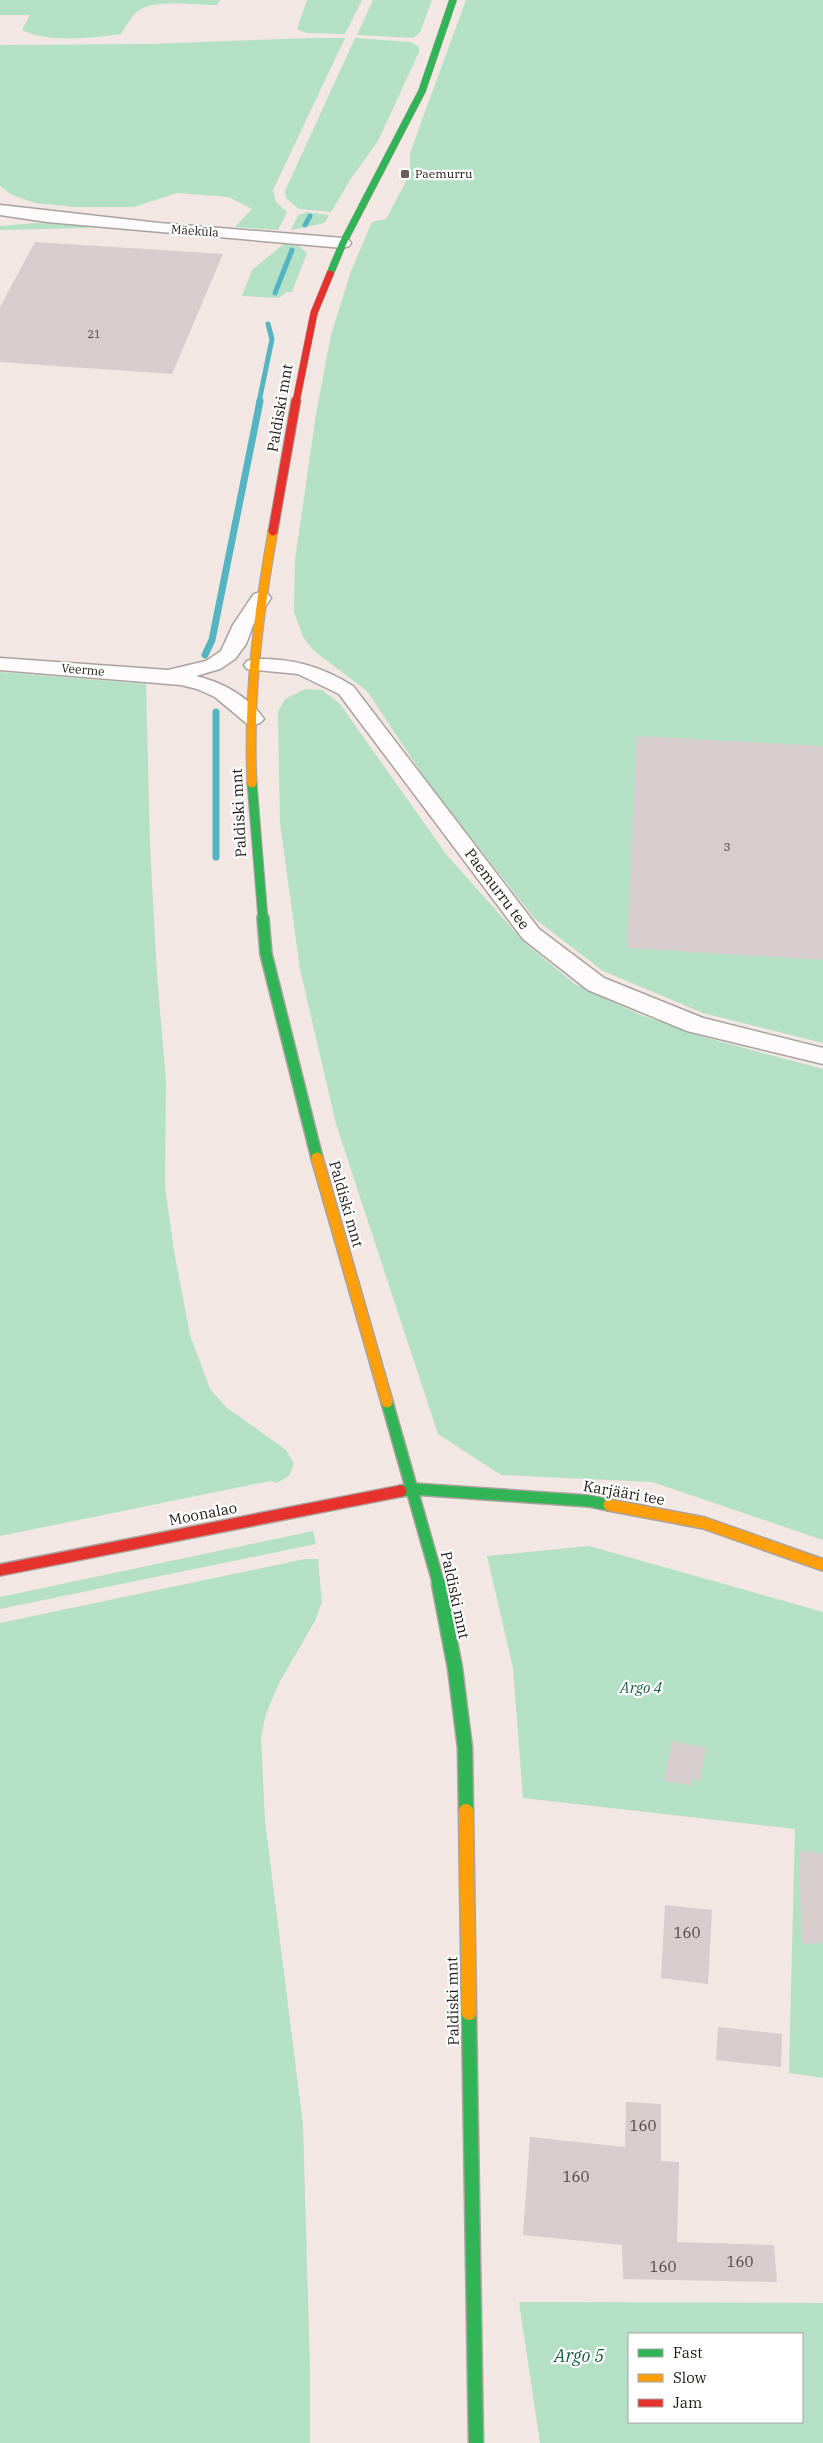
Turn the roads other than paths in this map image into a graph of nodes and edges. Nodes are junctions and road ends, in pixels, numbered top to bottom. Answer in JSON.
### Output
{"nodes":[{"id":1,"x":453,"y":0,"type":"edge"},
{"id":2,"x":0,"y":210,"type":"edge"},
{"id":3,"x":47,"y":217,"type":"junction"},
{"id":4,"x":0,"y":222,"type":"edge"},
{"id":5,"x":343,"y":243,"type":"junction"},
{"id":6,"x":261,"y":598,"type":"junction"},
{"id":7,"x":0,"y":664,"type":"edge"},
{"id":8,"x":254,"y":665,"type":"junction"},
{"id":9,"x":166,"y":676,"type":"junction"},
{"id":10,"x":253,"y":719,"type":"junction"},
{"id":11,"x":823,"y":1056,"type":"edge"},
{"id":12,"x":412,"y":1489,"type":"junction"},
{"id":13,"x":823,"y":1565,"type":"edge"},
{"id":14,"x":0,"y":1570,"type":"edge"},
{"id":15,"x":476,"y":2443,"type":"edge"}],
"edges":[{"from":1,"to":5,"type":"main road","name":"Paldiski mnt"},
{"from":2,"to":3,"type":"street","name":"Mäeküla"},
{"from":3,"to":4,"type":"street","name":"Mäeküla"},
{"from":3,"to":5,"type":"street","name":"Mäeküla"},
{"from":5,"to":6,"type":"main road","name":"Paldiski mnt"},
{"from":6,"to":8,"type":"main road","name":"Paldiski mnt"},
{"from":6,"to":9,"type":"street","name":"Veerme"},
{"from":7,"to":9,"type":"street","name":"Veerme"},
{"from":8,"to":10,"type":"main road","name":"Paldiski mnt"},
{"from":8,"to":11,"type":"street","name":"Paemurru tee"},
{"from":9,"to":10,"type":"street","name":"Veerme"},
{"from":10,"to":12,"type":"main road","name":"Paldiski mnt"},
{"from":12,"to":13,"type":"main road","name":"Karjääri tee"},
{"from":12,"to":14,"type":"main road","name":"Moonalao"},
{"from":12,"to":15,"type":"main road","name":"Paldiski mnt"}]}
